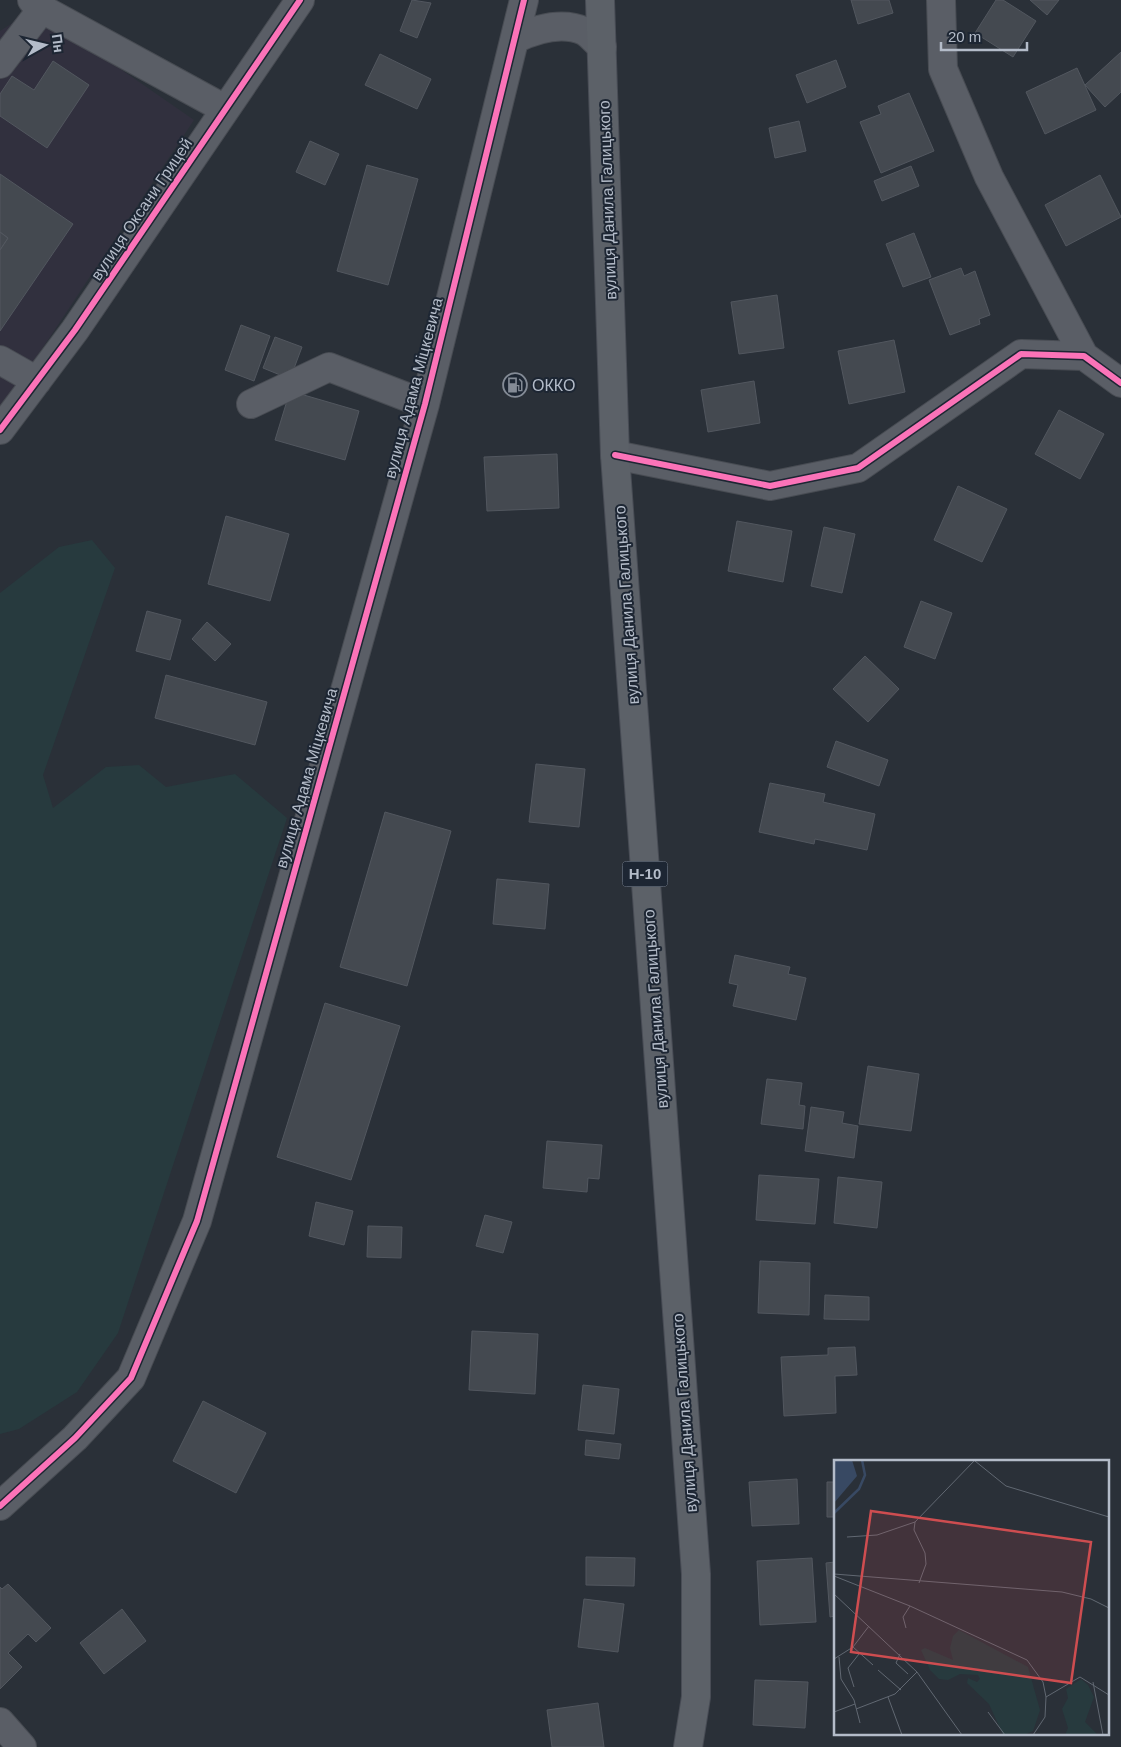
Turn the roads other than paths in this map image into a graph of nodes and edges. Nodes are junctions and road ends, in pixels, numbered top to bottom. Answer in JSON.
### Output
{"nodes":[{"id":1,"x":300,"y":0,"type":"edge"},
{"id":2,"x":524,"y":0,"type":"edge"},
{"id":3,"x":600,"y":0,"type":"edge"},
{"id":4,"x":941,"y":0,"type":"edge"},
{"id":5,"x":37,"y":4,"type":"edge"},
{"id":6,"x":516,"y":39,"type":"junction"},
{"id":7,"x":602,"y":47,"type":"junction"},
{"id":8,"x":0,"y":64,"type":"edge"},
{"id":9,"x":225,"y":109,"type":"junction"},
{"id":10,"x":1084,"y":356,"type":"junction"},
{"id":11,"x":0,"y":360,"type":"edge"},
{"id":12,"x":37,"y":381,"type":"junction"},
{"id":13,"x":1121,"y":383,"type":"edge"},
{"id":14,"x":251,"y":404,"type":"dead end"},
{"id":15,"x":425,"y":404,"type":"junction"},
{"id":16,"x":0,"y":430,"type":"edge"},
{"id":17,"x":615,"y":455,"type":"junction"},
{"id":18,"x":0,"y":1506,"type":"edge"},
{"id":19,"x":0,"y":1722,"type":"edge"},
{"id":20,"x":22,"y":1747,"type":"edge"},
{"id":21,"x":688,"y":1747,"type":"edge"}],
"edges":[{"from":1,"to":9,"type":"street","name":"вулиця Оксани Грицей"},
{"from":2,"to":6,"type":"street","name":"вулиця Адама Міцкевича"},
{"from":3,"to":7,"type":"main road","name":"вулиця Данила Галицького","number":"Н-10"},
{"from":4,"to":10,"type":"street"},
{"from":5,"to":8,"type":"street"},
{"from":5,"to":9,"type":"street"},
{"from":6,"to":7,"type":"street"},
{"from":6,"to":15,"type":"street","name":"вулиця Адама Міцкевича"},
{"from":7,"to":17,"type":"main road","name":"вулиця Данила Галицького","number":"Н-10"},
{"from":9,"to":12,"type":"street","name":"вулиця Оксани Грицей"},
{"from":10,"to":13,"type":"street"},
{"from":10,"to":17,"type":"street"},
{"from":11,"to":12,"type":"street"},
{"from":12,"to":16,"type":"street","name":"вулиця Оксани Грицей"},
{"from":14,"to":15,"type":"street"},
{"from":15,"to":18,"type":"street","name":"вулиця Адама Міцкевича"},
{"from":17,"to":21,"type":"main road","name":"вулиця Данила Галицького","number":"Н-10"},
{"from":19,"to":20,"type":"street"}]}
